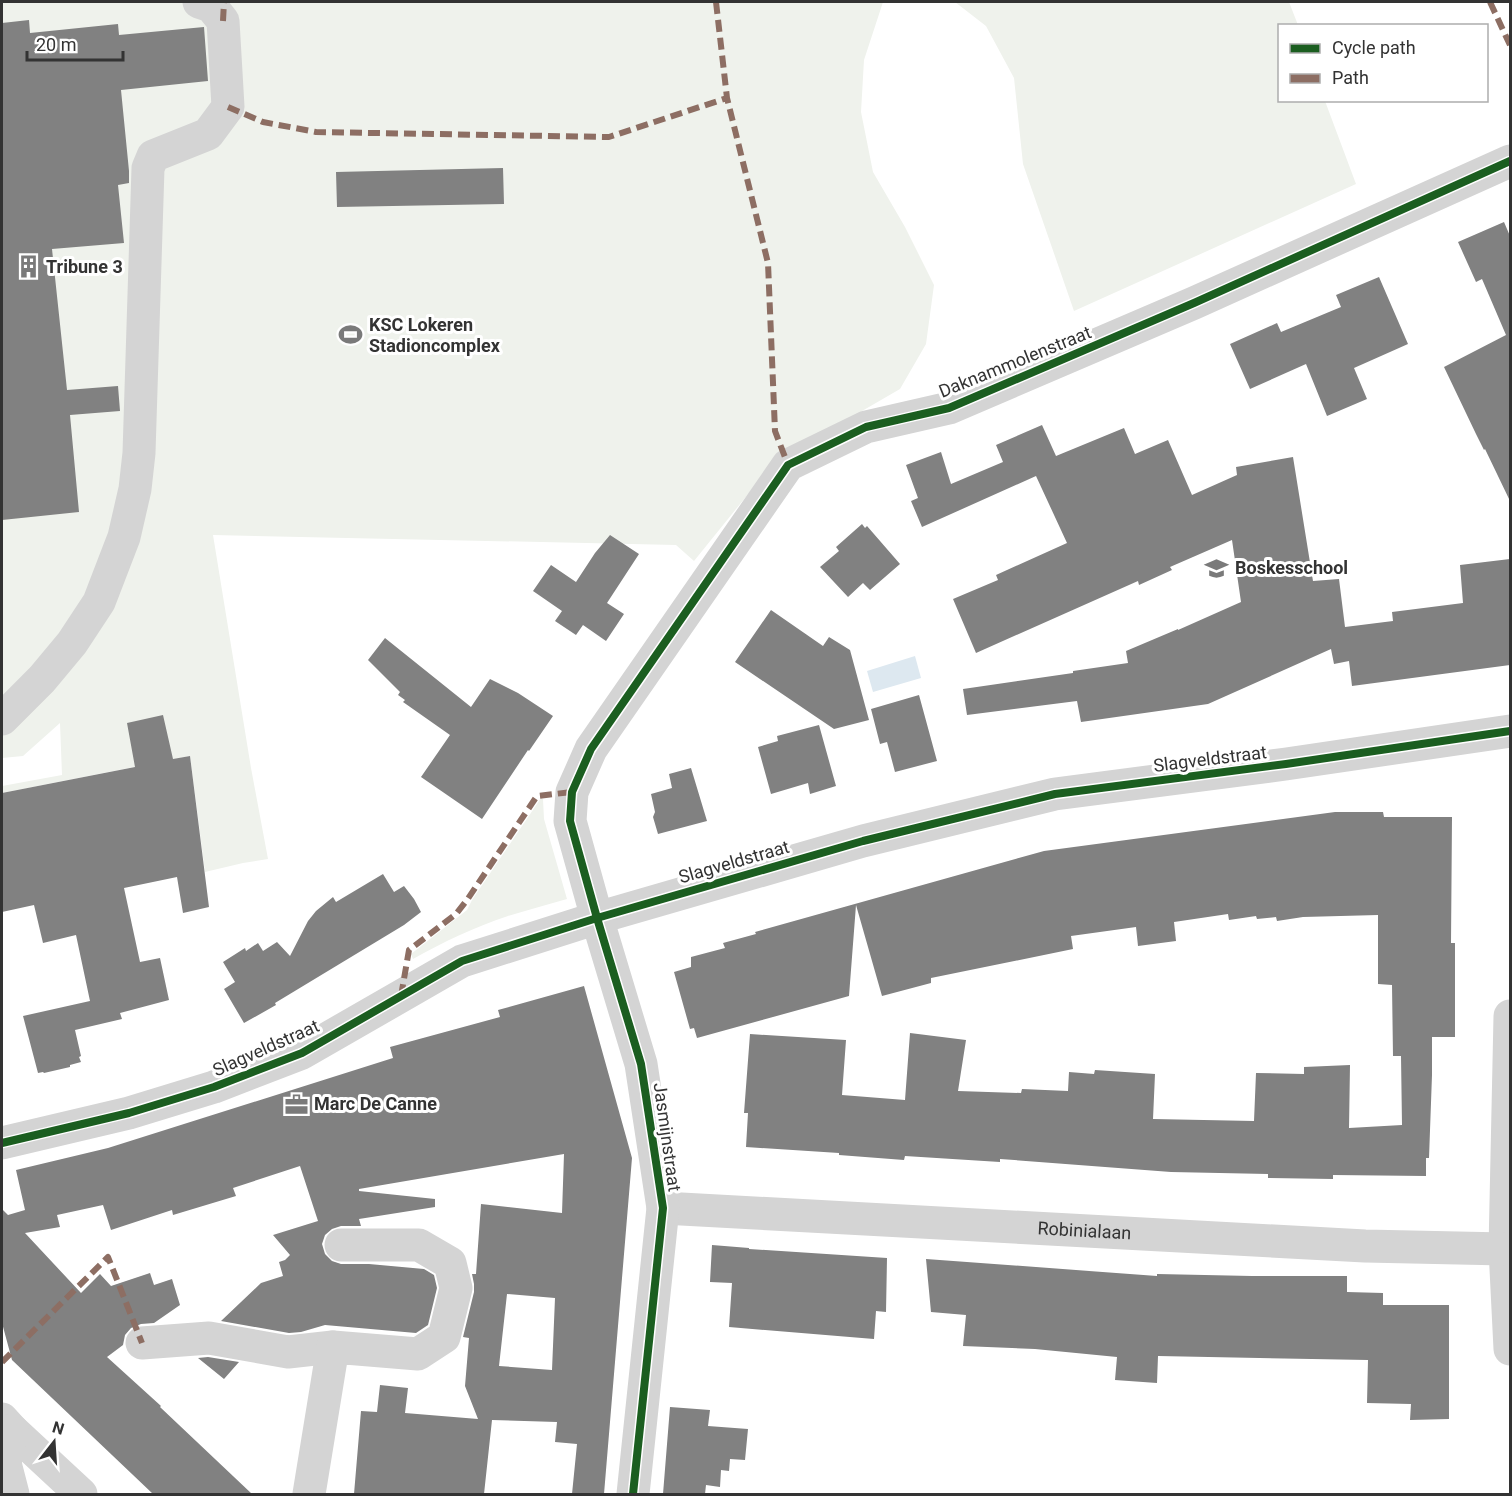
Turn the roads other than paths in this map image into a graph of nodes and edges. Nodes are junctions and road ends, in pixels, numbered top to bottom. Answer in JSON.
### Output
{"nodes":[{"id":1,"x":199,"y":2,"type":"edge"},
{"id":2,"x":1510,"y":161,"type":"edge"},
{"id":3,"x":2,"y":719,"type":"edge"},
{"id":4,"x":1510,"y":731,"type":"edge"},
{"id":5,"x":572,"y":792,"type":"joint"},
{"id":6,"x":597,"y":918,"type":"junction"},
{"id":7,"x":1510,"y":1016,"type":"edge"},
{"id":8,"x":2,"y":1143,"type":"edge"},
{"id":9,"x":663,"y":1208,"type":"junction"},
{"id":10,"x":341,"y":1245,"type":"dead end"},
{"id":11,"x":1505,"y":1249,"type":"junction"},
{"id":12,"x":142,"y":1343,"type":"dead end"},
{"id":13,"x":333,"y":1347,"type":"junction"},
{"id":14,"x":1510,"y":1349,"type":"edge"},
{"id":15,"x":7,"y":1425,"type":"edge"},
{"id":16,"x":13,"y":1494,"type":"edge"},
{"id":17,"x":81,"y":1494,"type":"edge"},
{"id":18,"x":309,"y":1494,"type":"edge"},
{"id":19,"x":633,"y":1494,"type":"edge"}],
"edges":[{"from":1,"to":3,"type":"street"},
{"from":2,"to":5,"type":"street","name":"Daknammolenstraat"},
{"from":4,"to":6,"type":"street","name":"Slagveldstraat"},
{"from":5,"to":6,"type":"street","name":"Jasmijnstraat"},
{"from":6,"to":8,"type":"street","name":"Slagveldstraat"},
{"from":6,"to":9,"type":"street","name":"Jasmijnstraat"},
{"from":7,"to":11,"type":"street"},
{"from":9,"to":11,"type":"street","name":"Robinialaan"},
{"from":9,"to":19,"type":"street","name":"Jasmijnstraat"},
{"from":10,"to":13,"type":"street"},
{"from":11,"to":14,"type":"street"},
{"from":12,"to":13,"type":"street"},
{"from":13,"to":18,"type":"street"},
{"from":15,"to":16,"type":"street"},
{"from":15,"to":17,"type":"street"}]}
